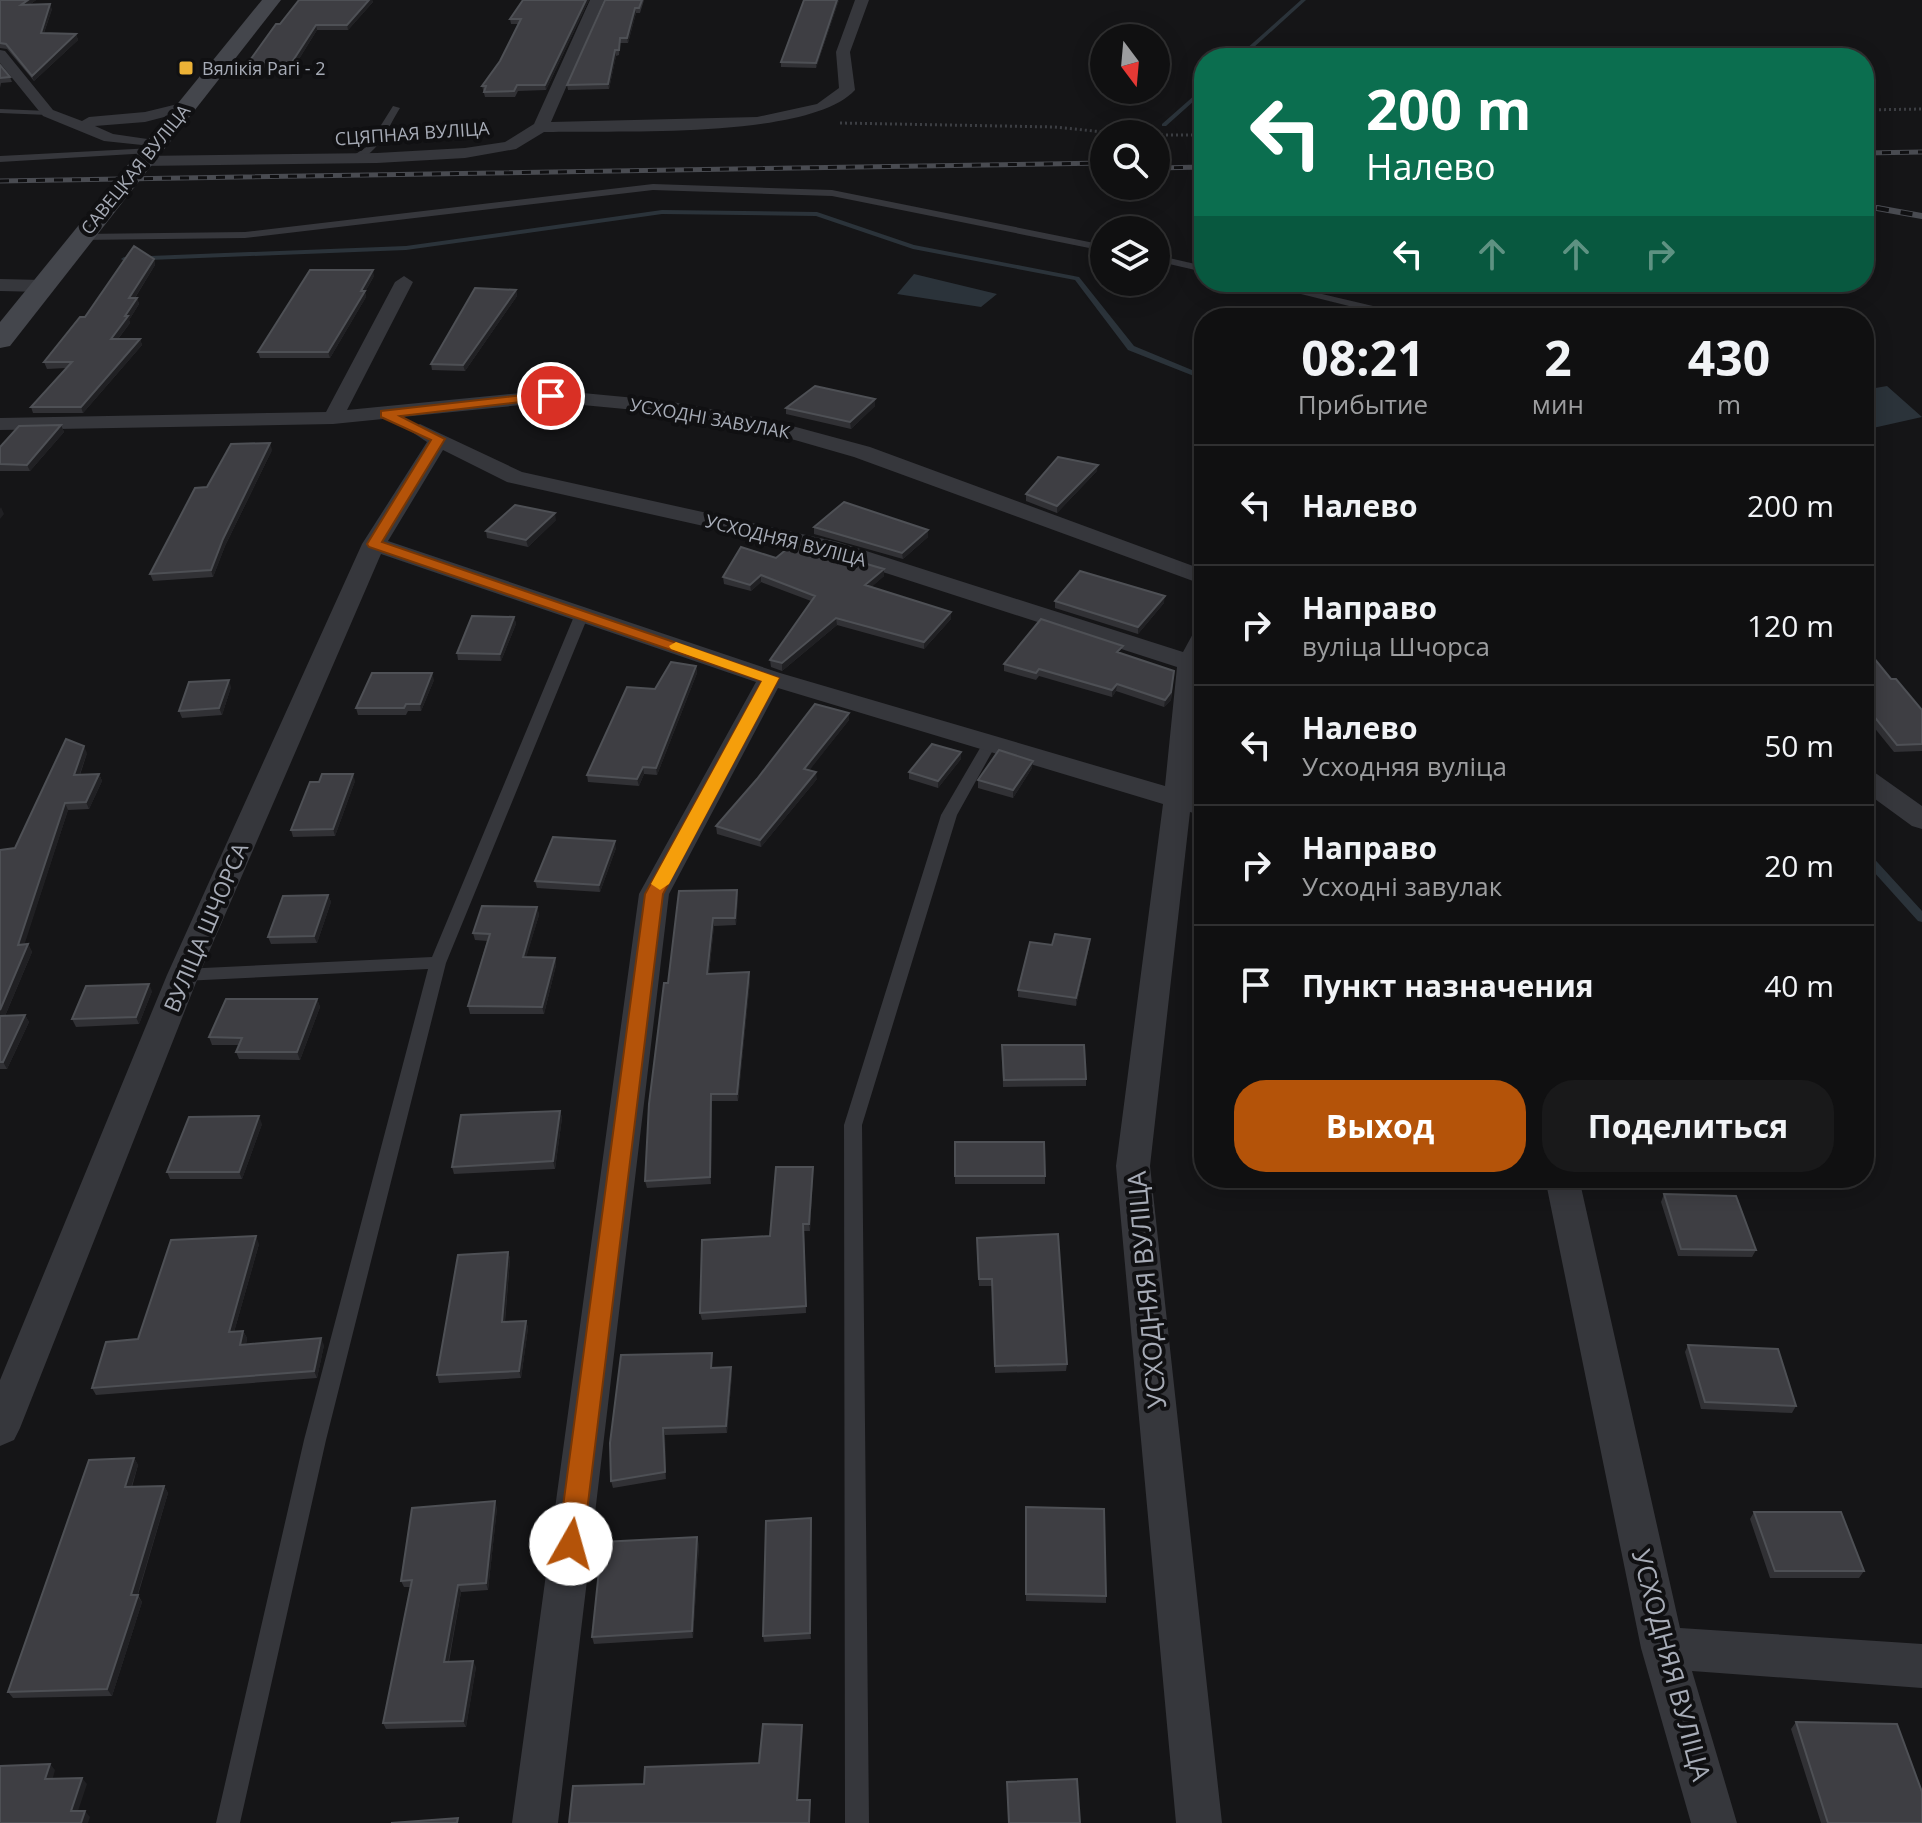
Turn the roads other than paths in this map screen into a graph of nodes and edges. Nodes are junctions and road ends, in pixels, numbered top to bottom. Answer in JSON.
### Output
{"nodes":[{"id":1,"x":272,"y":0,"type":"edge"},
{"id":2,"x":597,"y":0,"type":"edge"},
{"id":3,"x":862,"y":0,"type":"edge"},
{"id":4,"x":0,"y":54,"type":"edge"},
{"id":5,"x":186,"y":107,"type":"junction"},
{"id":6,"x":396,"y":108,"type":"dead end"},
{"id":7,"x":0,"y":111,"type":"edge"},
{"id":8,"x":48,"y":113,"type":"junction"},
{"id":9,"x":65,"y":121,"type":"junction"},
{"id":10,"x":541,"y":127,"type":"junction"},
{"id":11,"x":149,"y":152,"type":"junction"},
{"id":12,"x":0,"y":159,"type":"edge"},
{"id":13,"x":354,"y":159,"type":"junction"},
{"id":14,"x":81,"y":237,"type":"junction"},
{"id":15,"x":1090,"y":245,"type":"edge"},
{"id":16,"x":1170,"y":261,"type":"edge"},
{"id":17,"x":1194,"y":267,"type":"edge"},
{"id":18,"x":404,"y":282,"type":"dead end"},
{"id":19,"x":0,"y":285,"type":"edge"},
{"id":20,"x":43,"y":286,"type":"junction"},
{"id":21,"x":1301,"y":292,"type":"edge"},
{"id":22,"x":1369,"y":308,"type":"edge"},
{"id":23,"x":0,"y":340,"type":"edge"},
{"id":24,"x":385,"y":414,"type":"junction"},
{"id":25,"x":333,"y":418,"type":"junction"},
{"id":26,"x":0,"y":424,"type":"edge"},
{"id":27,"x":439,"y":439,"type":"junction"},
{"id":28,"x":374,"y":544,"type":"junction"},
{"id":29,"x":1194,"y":574,"type":"edge"},
{"id":30,"x":582,"y":614,"type":"junction"},
{"id":31,"x":1194,"y":648,"type":"edge"},
{"id":32,"x":771,"y":678,"type":"junction"},
{"id":33,"x":1194,"y":726,"type":"edge"},
{"id":34,"x":990,"y":743,"type":"junction"},
{"id":35,"x":1874,"y":785,"type":"edge"},
{"id":36,"x":1191,"y":803,"type":"edge"},
{"id":37,"x":1922,"y":820,"type":"edge"},
{"id":38,"x":438,"y":963,"type":"junction"},
{"id":39,"x":183,"y":975,"type":"junction"},
{"id":40,"x":1564,"y":1188,"type":"edge"},
{"id":41,"x":0,"y":1428,"type":"edge"},
{"id":42,"x":1663,"y":1648,"type":"junction"},
{"id":43,"x":1922,"y":1666,"type":"edge"},
{"id":44,"x":228,"y":1823,"type":"edge"},
{"id":45,"x":535,"y":1823,"type":"edge"},
{"id":46,"x":857,"y":1823,"type":"edge"},
{"id":47,"x":1199,"y":1823,"type":"edge"},
{"id":48,"x":1714,"y":1823,"type":"edge"}],
"edges":[{"from":1,"to":5,"type":"main road","name":"САВЕЦКАЯ ВУЛІЦА"},
{"from":2,"to":10,"type":"street"},
{"from":3,"to":10,"type":"street"},
{"from":4,"to":8,"type":"street"},
{"from":5,"to":9,"type":"street"},
{"from":5,"to":11,"type":"main road","name":"САВЕЦКАЯ ВУЛІЦА"},
{"from":6,"to":13,"type":"lane"},
{"from":7,"to":8,"type":"lane"},
{"from":8,"to":9,"type":"street","name":"СЦЯПНАЯ ВУЛІЦА"},
{"from":9,"to":11,"type":"street","name":"СЦЯПНАЯ ВУЛІЦА"},
{"from":10,"to":13,"type":"street","name":"СЦЯПНАЯ ВУЛІЦА"},
{"from":11,"to":12,"type":"lane"},
{"from":11,"to":13,"type":"street","name":"СЦЯПНАЯ ВУЛІЦА"},
{"from":11,"to":14,"type":"main road","name":"САВЕЦКАЯ ВУЛІЦА"},
{"from":14,"to":15,"type":"lane"},
{"from":14,"to":20,"type":"main road","name":"САВЕЦКАЯ ВУЛІЦА"},
{"from":16,"to":17,"type":"lane"},
{"from":18,"to":25,"type":"street"},
{"from":19,"to":20,"type":"street"},
{"from":20,"to":23,"type":"main road","name":"САВЕЦКАЯ ВУЛІЦА"},
{"from":21,"to":22,"type":"lane"},
{"from":24,"to":25,"type":"street","name":"УСХОДНІ ЗАВУЛАК"},
{"from":24,"to":27,"type":"street","name":"УСХОДНЯЯ ВУЛІЦА"},
{"from":24,"to":29,"type":"street","name":"УСХОДНІ ЗАВУЛАК"},
{"from":25,"to":26,"type":"street","name":"УСХОДНІ ЗАВУЛАК"},
{"from":27,"to":28,"type":"street","name":"ВУЛІЦА ШЧОРСА"},
{"from":27,"to":31,"type":"street","name":"УСХОДНЯЯ ВУЛІЦА"},
{"from":28,"to":30,"type":"street"},
{"from":28,"to":39,"type":"street","name":"ВУЛІЦА ШЧОРСА"},
{"from":30,"to":32,"type":"street"},
{"from":30,"to":38,"type":"lane"},
{"from":32,"to":34,"type":"street"},
{"from":32,"to":45,"type":"street"},
{"from":33,"to":36,"type":"street","name":"УСХОДНЯЯ ВУЛІЦА"},
{"from":34,"to":36,"type":"street"},
{"from":34,"to":46,"type":"lane"},
{"from":35,"to":37,"type":"street"},
{"from":36,"to":47,"type":"street","name":"УСХОДНЯЯ ВУЛІЦА"},
{"from":38,"to":39,"type":"lane"},
{"from":38,"to":44,"type":"lane"},
{"from":39,"to":41,"type":"street","name":"ВУЛІЦА ШЧОРСА"},
{"from":40,"to":42,"type":"street","name":"УСХОДНЯЯ ВУЛІЦА"},
{"from":42,"to":43,"type":"street"},
{"from":42,"to":48,"type":"street","name":"УСХОДНЯЯ ВУЛІЦА"}]}
